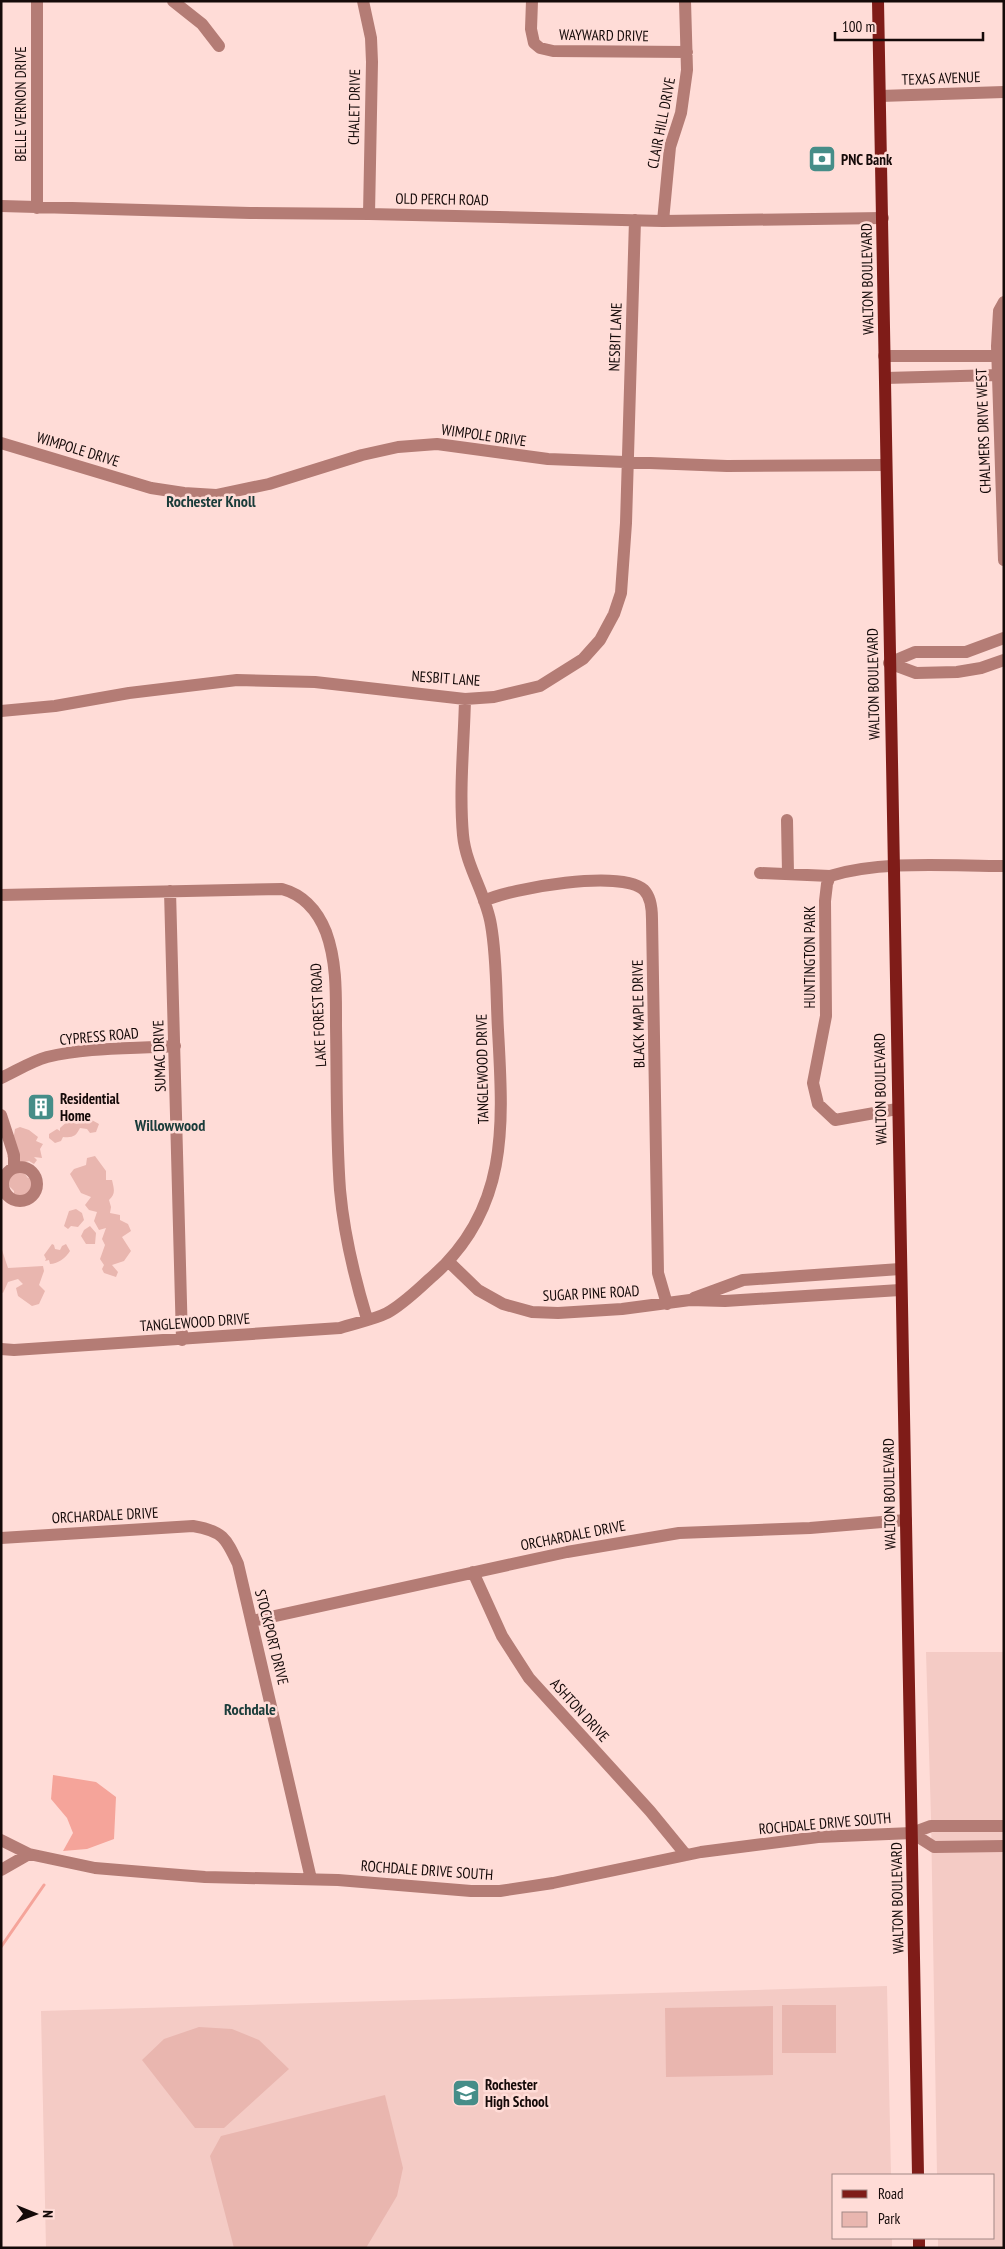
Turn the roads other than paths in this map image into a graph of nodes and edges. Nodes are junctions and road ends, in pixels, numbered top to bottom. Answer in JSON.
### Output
{"nodes":[{"id":1,"x":36,"y":1,"type":"edge"},
{"id":2,"x":173,"y":1,"type":"edge"},
{"id":3,"x":363,"y":1,"type":"edge"},
{"id":4,"x":532,"y":1,"type":"edge"},
{"id":5,"x":685,"y":1,"type":"edge"},
{"id":6,"x":878,"y":1,"type":"edge"},
{"id":7,"x":219,"y":46,"type":"dead end"},
{"id":8,"x":687,"y":52,"type":"junction"},
{"id":9,"x":1004,"y":92,"type":"edge"},
{"id":10,"x":880,"y":96,"type":"junction"},
{"id":11,"x":1,"y":206,"type":"edge"},
{"id":12,"x":37,"y":208,"type":"junction"},
{"id":13,"x":369,"y":214,"type":"junction"},
{"id":14,"x":883,"y":218,"type":"junction"},
{"id":15,"x":635,"y":220,"type":"junction"},
{"id":16,"x":663,"y":221,"type":"junction"},
{"id":17,"x":1004,"y":302,"type":"edge"},
{"id":18,"x":884,"y":356,"type":"junction"},
{"id":19,"x":997,"y":356,"type":"junction"},
{"id":20,"x":998,"y":375,"type":"junction"},
{"id":21,"x":885,"y":378,"type":"junction"},
{"id":22,"x":1,"y":443,"type":"edge"},
{"id":23,"x":1003,"y":459,"type":"edge"},
{"id":24,"x":628,"y":463,"type":"junction"},
{"id":25,"x":886,"y":465,"type":"junction"},
{"id":26,"x":1004,"y":560,"type":"edge"},
{"id":27,"x":1004,"y":638,"type":"edge"},
{"id":28,"x":1004,"y":660,"type":"edge"},
{"id":29,"x":889,"y":663,"type":"junction"},
{"id":30,"x":466,"y":699,"type":"junction"},
{"id":31,"x":1,"y":710,"type":"edge"},
{"id":32,"x":787,"y":820,"type":"dead end"},
{"id":33,"x":893,"y":866,"type":"junction"},
{"id":34,"x":1004,"y":866,"type":"edge"},
{"id":35,"x":760,"y":873,"type":"dead end"},
{"id":36,"x":788,"y":873,"type":"junction"},
{"id":37,"x":830,"y":876,"type":"junction"},
{"id":38,"x":170,"y":891,"type":"junction"},
{"id":39,"x":1,"y":895,"type":"edge"},
{"id":40,"x":484,"y":901,"type":"junction"},
{"id":41,"x":175,"y":1046,"type":"junction"},
{"id":42,"x":1,"y":1078,"type":"edge"},
{"id":43,"x":897,"y":1109,"type":"junction"},
{"id":44,"x":1,"y":1115,"type":"edge"},
{"id":45,"x":14,"y":1167,"type":"dead end"},
{"id":46,"x":449,"y":1262,"type":"junction"},
{"id":47,"x":900,"y":1269,"type":"junction"},
{"id":48,"x":900,"y":1290,"type":"junction"},
{"id":49,"x":690,"y":1300,"type":"junction"},
{"id":50,"x":667,"y":1304,"type":"junction"},
{"id":51,"x":367,"y":1319,"type":"junction"},
{"id":52,"x":182,"y":1340,"type":"junction"},
{"id":53,"x":1,"y":1349,"type":"edge"},
{"id":54,"x":906,"y":1520,"type":"junction"},
{"id":55,"x":210,"y":1529,"type":"joint"},
{"id":56,"x":1,"y":1538,"type":"edge"},
{"id":57,"x":473,"y":1572,"type":"junction"},
{"id":58,"x":252,"y":1621,"type":"junction"},
{"id":59,"x":1004,"y":1826,"type":"edge"},
{"id":60,"x":912,"y":1833,"type":"junction"},
{"id":61,"x":1,"y":1840,"type":"edge"},
{"id":62,"x":1004,"y":1846,"type":"edge"},
{"id":63,"x":29,"y":1854,"type":"junction"},
{"id":64,"x":686,"y":1855,"type":"junction"},
{"id":65,"x":1,"y":1870,"type":"edge"},
{"id":66,"x":311,"y":1879,"type":"junction"},
{"id":67,"x":918,"y":2174,"type":"edge"}],
"edges":[{"from":1,"to":12,"type":"street","name":"BELLE VERNON DRIVE"},
{"from":2,"to":7,"type":"street"},
{"from":3,"to":13,"type":"street","name":"CHALET DRIVE"},
{"from":4,"to":8,"type":"street","name":"WAYWARD DRIVE"},
{"from":5,"to":8,"type":"street","name":"CLAIR HILL DRIVE"},
{"from":6,"to":10,"type":"main road","name":"WALTON BOULEVARD"},
{"from":8,"to":16,"type":"street","name":"CLAIR HILL DRIVE"},
{"from":9,"to":10,"type":"street","name":"TEXAS AVENUE"},
{"from":10,"to":14,"type":"main road","name":"WALTON BOULEVARD"},
{"from":11,"to":12,"type":"street","name":"OLD PERCH ROAD"},
{"from":12,"to":13,"type":"street","name":"OLD PERCH ROAD"},
{"from":13,"to":15,"type":"street","name":"OLD PERCH ROAD"},
{"from":14,"to":16,"type":"street","name":"OLD PERCH ROAD"},
{"from":14,"to":18,"type":"main road","name":"WALTON BOULEVARD"},
{"from":15,"to":16,"type":"street","name":"OLD PERCH ROAD"},
{"from":15,"to":24,"type":"street","name":"NESBIT LANE"},
{"from":17,"to":19,"type":"street","name":"CHALMERS DRIVE WEST"},
{"from":18,"to":19,"type":"street"},
{"from":18,"to":21,"type":"main road","name":"WALTON BOULEVARD"},
{"from":19,"to":20,"type":"street","name":"CHALMERS DRIVE WEST"},
{"from":20,"to":21,"type":"street"},
{"from":20,"to":23,"type":"street","name":"CHALMERS DRIVE WEST"},
{"from":21,"to":25,"type":"main road","name":"WALTON BOULEVARD"},
{"from":22,"to":24,"type":"street","name":"WIMPOLE DRIVE"},
{"from":23,"to":26,"type":"street","name":"CHALMERS DRIVE WEST"},
{"from":24,"to":25,"type":"street","name":"WIMPOLE DRIVE"},
{"from":24,"to":30,"type":"street","name":"NESBIT LANE"},
{"from":25,"to":29,"type":"main road","name":"WALTON BOULEVARD"},
{"from":27,"to":29,"type":"street"},
{"from":28,"to":29,"type":"street"},
{"from":29,"to":33,"type":"main road","name":"WALTON BOULEVARD"},
{"from":30,"to":31,"type":"street","name":"NESBIT LANE"},
{"from":30,"to":40,"type":"street","name":"TANGLEWOOD DRIVE"},
{"from":32,"to":36,"type":"street"},
{"from":33,"to":34,"type":"street"},
{"from":33,"to":37,"type":"street"},
{"from":33,"to":43,"type":"main road","name":"WALTON BOULEVARD"},
{"from":35,"to":36,"type":"street"},
{"from":36,"to":37,"type":"street"},
{"from":37,"to":43,"type":"street","name":"HUNTINGTON PARK"},
{"from":38,"to":39,"type":"street","name":"LAKE FOREST ROAD"},
{"from":38,"to":41,"type":"street","name":"SUMAC DRIVE"},
{"from":38,"to":51,"type":"street","name":"LAKE FOREST ROAD"},
{"from":40,"to":46,"type":"street","name":"TANGLEWOOD DRIVE"},
{"from":40,"to":50,"type":"street","name":"BLACK MAPLE DRIVE"},
{"from":41,"to":42,"type":"street","name":"CYPRESS ROAD"},
{"from":41,"to":52,"type":"street","name":"SUMAC DRIVE"},
{"from":43,"to":47,"type":"main road","name":"WALTON BOULEVARD"},
{"from":44,"to":45,"type":"street"},
{"from":46,"to":50,"type":"street","name":"SUGAR PINE ROAD"},
{"from":46,"to":51,"type":"street","name":"TANGLEWOOD DRIVE"},
{"from":47,"to":48,"type":"main road","name":"WALTON BOULEVARD"},
{"from":47,"to":49,"type":"street","name":"SUGAR PINE ROAD"},
{"from":48,"to":49,"type":"street","name":"SUGAR PINE ROAD"},
{"from":48,"to":54,"type":"main road","name":"WALTON BOULEVARD"},
{"from":49,"to":50,"type":"street","name":"SUGAR PINE ROAD"},
{"from":51,"to":52,"type":"street","name":"TANGLEWOOD DRIVE"},
{"from":52,"to":53,"type":"street","name":"TANGLEWOOD DRIVE"},
{"from":54,"to":57,"type":"street","name":"ORCHARDALE DRIVE"},
{"from":54,"to":60,"type":"main road","name":"WALTON BOULEVARD"},
{"from":55,"to":56,"type":"street","name":"ORCHARDALE DRIVE"},
{"from":55,"to":58,"type":"street","name":"STOCKPORT DRIVE"},
{"from":57,"to":58,"type":"street","name":"ORCHARDALE DRIVE"},
{"from":57,"to":64,"type":"street","name":"ASHTON DRIVE"},
{"from":58,"to":66,"type":"street","name":"STOCKPORT DRIVE"},
{"from":59,"to":60,"type":"street","name":"ROCHDALE DRIVE SOUTH"},
{"from":60,"to":62,"type":"street"},
{"from":60,"to":64,"type":"street","name":"ROCHDALE DRIVE SOUTH"},
{"from":60,"to":67,"type":"main road","name":"WALTON BOULEVARD"},
{"from":61,"to":63,"type":"street","name":"ROCHDALE DRIVE SOUTH"},
{"from":63,"to":65,"type":"street"},
{"from":63,"to":66,"type":"street","name":"ROCHDALE DRIVE SOUTH"},
{"from":64,"to":66,"type":"street","name":"ROCHDALE DRIVE SOUTH"}]}
